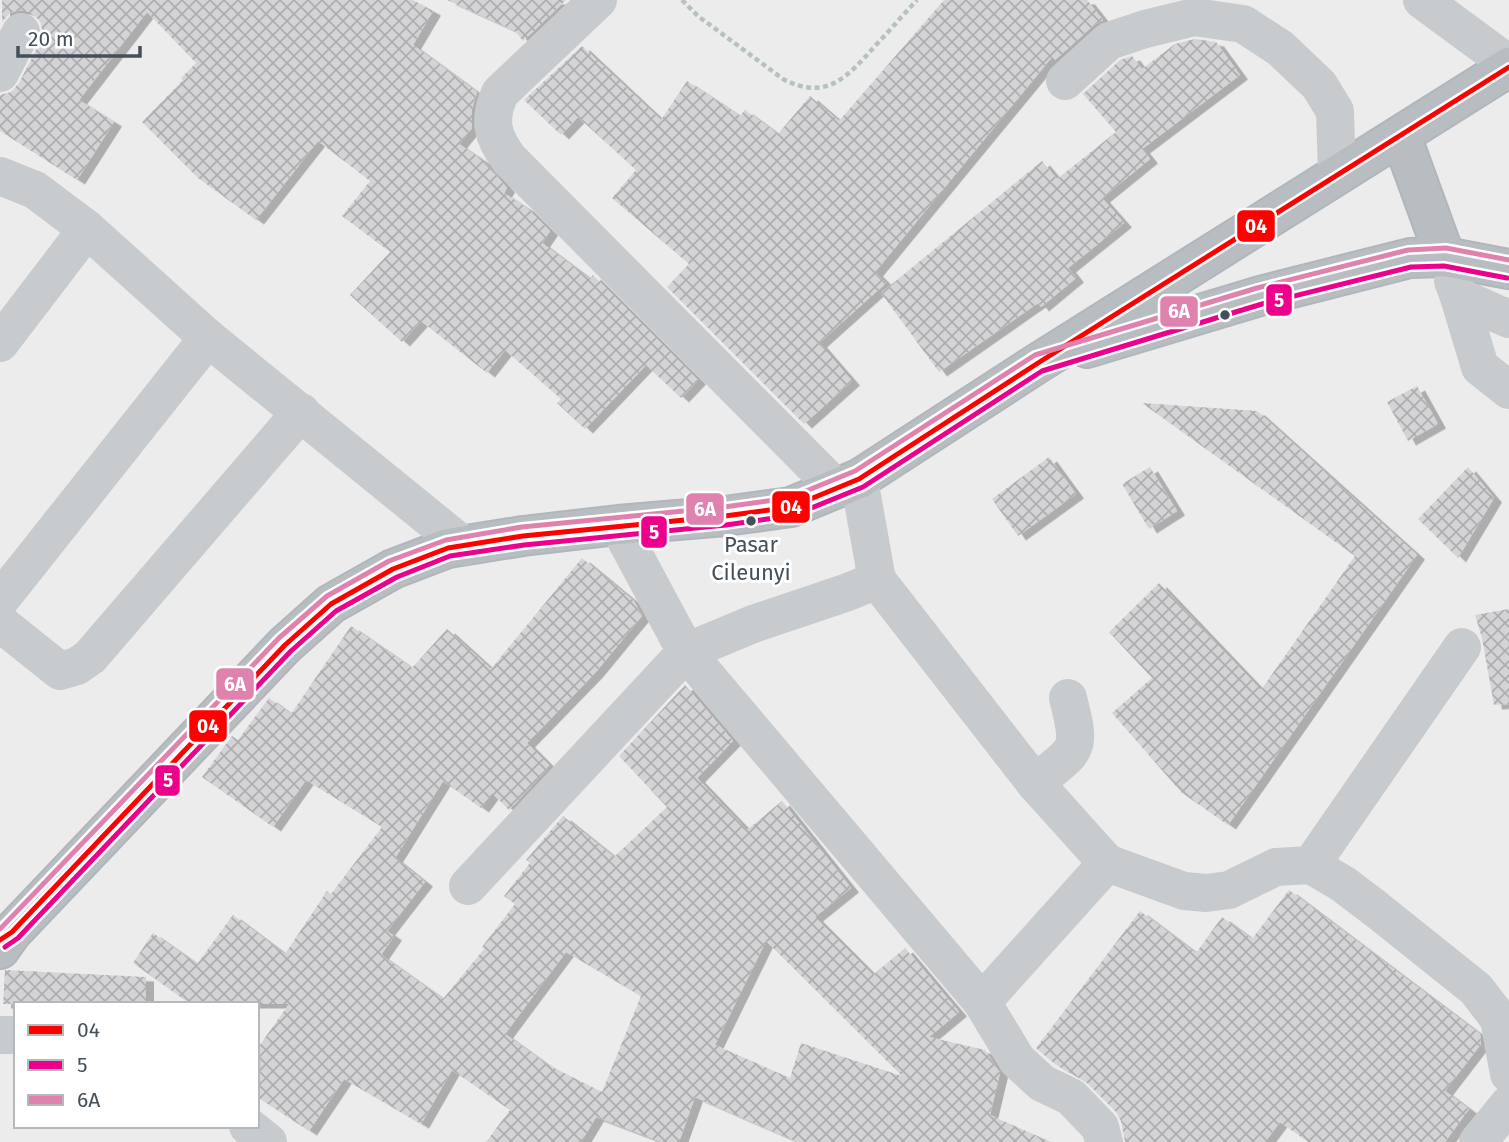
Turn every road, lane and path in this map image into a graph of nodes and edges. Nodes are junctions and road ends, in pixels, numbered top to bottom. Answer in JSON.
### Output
{"nodes":[{"id":1,"x":597,"y":0,"type":"edge"},
{"id":2,"x":682,"y":0,"type":"edge"},
{"id":3,"x":917,"y":0,"type":"edge"},
{"id":4,"x":1422,"y":0,"type":"edge"},
{"id":5,"x":22,"y":32,"type":"dead end"},
{"id":6,"x":1509,"y":66,"type":"edge"},
{"id":7,"x":0,"y":73,"type":"edge"},
{"id":8,"x":1065,"y":81,"type":"dead end"},
{"id":9,"x":1401,"y":136,"type":"junction"},
{"id":10,"x":1337,"y":175,"type":"junction"},
{"id":11,"x":0,"y":176,"type":"edge"},
{"id":12,"x":87,"y":229,"type":"junction"},
{"id":13,"x":1445,"y":257,"type":"junction"},
{"id":14,"x":1509,"y":269,"type":"edge"},
{"id":15,"x":1459,"y":297,"type":"junction"},
{"id":16,"x":1509,"y":319,"type":"edge"},
{"id":17,"x":208,"y":338,"type":"junction"},
{"id":18,"x":0,"y":343,"type":"edge"},
{"id":19,"x":1038,"y":363,"type":"junction"},
{"id":20,"x":1509,"y":390,"type":"edge"},
{"id":21,"x":302,"y":412,"type":"junction"},
{"id":22,"x":847,"y":484,"type":"junction"},
{"id":23,"x":618,"y":525,"type":"junction"},
{"id":24,"x":464,"y":546,"type":"junction"},
{"id":25,"x":877,"y":580,"type":"junction"},
{"id":26,"x":0,"y":600,"type":"edge"},
{"id":27,"x":0,"y":623,"type":"edge"},
{"id":28,"x":1462,"y":647,"type":"dead end"},
{"id":29,"x":686,"y":652,"type":"junction"},
{"id":30,"x":1068,"y":698,"type":"dead end"},
{"id":31,"x":1035,"y":783,"type":"junction"},
{"id":32,"x":1107,"y":863,"type":"junction"},
{"id":33,"x":1311,"y":865,"type":"junction"},
{"id":34,"x":468,"y":886,"type":"dead end"},
{"id":35,"x":4,"y":940,"type":"edge"},
{"id":36,"x":982,"y":1002,"type":"junction"},
{"id":37,"x":1509,"y":1074,"type":"edge"},
{"id":38,"x":1509,"y":1104,"type":"edge"},
{"id":39,"x":250,"y":1128,"type":"edge"},
{"id":40,"x":268,"y":1142,"type":"edge"},
{"id":41,"x":1104,"y":1142,"type":"edge"},
{"id":42,"x":1478,"y":1142,"type":"edge"}],
"edges":[{"from":1,"to":22,"type":"street"},
{"from":2,"to":3,"type":"path"},
{"from":4,"to":6,"type":"street"},
{"from":5,"to":7,"type":"street"},
{"from":6,"to":9,"type":"highway"},
{"from":8,"to":10,"type":"street"},
{"from":9,"to":10,"type":"highway"},
{"from":9,"to":13,"type":"highway"},
{"from":10,"to":19,"type":"highway"},
{"from":11,"to":12,"type":"street"},
{"from":12,"to":17,"type":"street"},
{"from":12,"to":18,"type":"street"},
{"from":13,"to":14,"type":"highway"},
{"from":13,"to":15,"type":"street"},
{"from":13,"to":19,"type":"highway"},
{"from":15,"to":16,"type":"street"},
{"from":15,"to":20,"type":"street"},
{"from":17,"to":21,"type":"street"},
{"from":17,"to":26,"type":"street"},
{"from":19,"to":22,"type":"highway"},
{"from":21,"to":24,"type":"street"},
{"from":21,"to":27,"type":"street"},
{"from":22,"to":23,"type":"highway"},
{"from":22,"to":25,"type":"street"},
{"from":23,"to":24,"type":"highway"},
{"from":23,"to":29,"type":"street"},
{"from":24,"to":35,"type":"highway"},
{"from":25,"to":29,"type":"street"},
{"from":25,"to":31,"type":"street"},
{"from":28,"to":33,"type":"street"},
{"from":29,"to":34,"type":"street"},
{"from":29,"to":36,"type":"street"},
{"from":30,"to":31,"type":"street"},
{"from":31,"to":32,"type":"street"},
{"from":32,"to":33,"type":"street"},
{"from":32,"to":36,"type":"street"},
{"from":33,"to":37,"type":"street"},
{"from":36,"to":41,"type":"street"},
{"from":38,"to":42,"type":"street"},
{"from":39,"to":40,"type":"street"}]}
